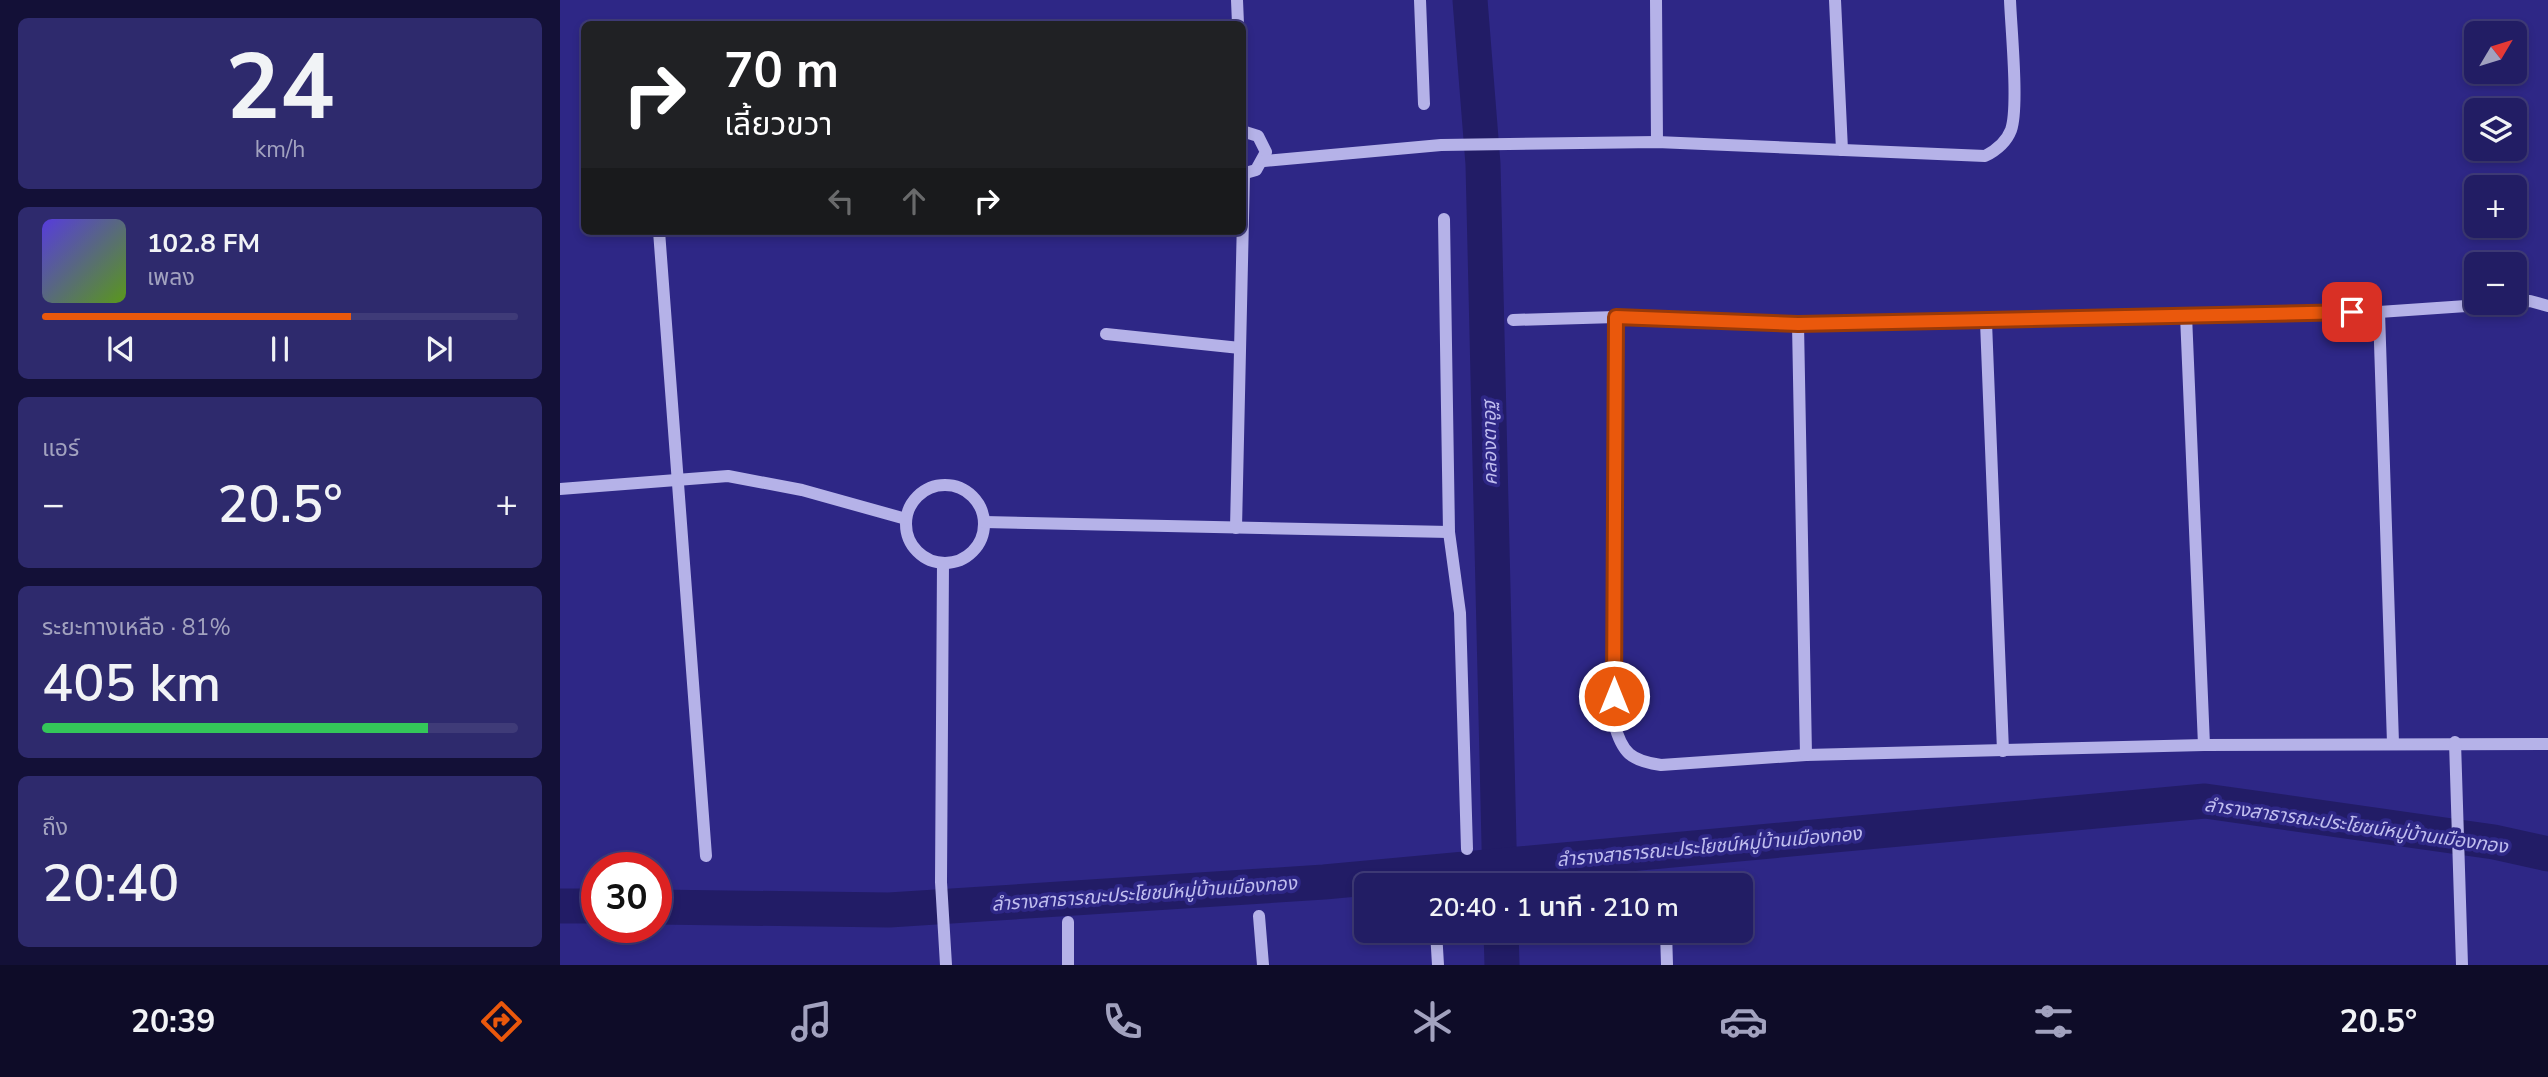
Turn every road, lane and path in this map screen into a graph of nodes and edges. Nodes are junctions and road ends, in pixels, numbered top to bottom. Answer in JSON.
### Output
{"nodes":[{"id":1,"x":1237,"y":0,"type":"edge"},
{"id":2,"x":1420,"y":0,"type":"edge"},
{"id":3,"x":1656,"y":0,"type":"edge"},
{"id":4,"x":1835,"y":0,"type":"edge"},
{"id":5,"x":2010,"y":0,"type":"edge"},
{"id":6,"x":1238,"y":21,"type":"edge"},
{"id":7,"x":1424,"y":104,"type":"dead end"},
{"id":8,"x":1246,"y":132,"type":"edge"},
{"id":9,"x":1657,"y":142,"type":"junction"},
{"id":10,"x":1842,"y":150,"type":"junction"},
{"id":11,"x":1264,"y":161,"type":"junction"},
{"id":12,"x":1246,"y":173,"type":"edge"},
{"id":13,"x":1444,"y":219,"type":"dead end"},
{"id":14,"x":659,"y":235,"type":"edge"},
{"id":15,"x":1242,"y":235,"type":"edge"},
{"id":16,"x":2527,"y":301,"type":"edge"},
{"id":17,"x":2464,"y":306,"type":"edge"},
{"id":18,"x":2548,"y":306,"type":"edge"},
{"id":19,"x":2379,"y":312,"type":"junction"},
{"id":20,"x":2186,"y":315,"type":"junction"},
{"id":21,"x":1616,"y":317,"type":"junction"},
{"id":22,"x":1513,"y":320,"type":"dead end"},
{"id":23,"x":1986,"y":322,"type":"junction"},
{"id":24,"x":1798,"y":324,"type":"junction"},
{"id":25,"x":1106,"y":334,"type":"dead end"},
{"id":26,"x":1240,"y":348,"type":"junction"},
{"id":27,"x":679,"y":478,"type":"junction"},
{"id":28,"x":560,"y":489,"type":"edge"},
{"id":29,"x":906,"y":519,"type":"junction"},
{"id":30,"x":984,"y":522,"type":"junction"},
{"id":31,"x":1236,"y":528,"type":"junction"},
{"id":32,"x":1449,"y":532,"type":"junction"},
{"id":33,"x":943,"y":564,"type":"junction"},
{"id":34,"x":2455,"y":742,"type":"junction"},
{"id":35,"x":2393,"y":743,"type":"junction"},
{"id":36,"x":2548,"y":744,"type":"edge"},
{"id":37,"x":2204,"y":745,"type":"junction"},
{"id":38,"x":2003,"y":751,"type":"junction"},
{"id":39,"x":1806,"y":755,"type":"junction"},
{"id":40,"x":1467,"y":849,"type":"dead end"},
{"id":41,"x":706,"y":856,"type":"dead end"},
{"id":42,"x":1259,"y":916,"type":"dead end"},
{"id":43,"x":1068,"y":922,"type":"dead end"},
{"id":44,"x":1437,"y":943,"type":"edge"},
{"id":45,"x":1666,"y":943,"type":"edge"},
{"id":46,"x":946,"y":965,"type":"edge"},
{"id":47,"x":1068,"y":965,"type":"edge"},
{"id":48,"x":1263,"y":965,"type":"edge"},
{"id":49,"x":1438,"y":965,"type":"edge"},
{"id":50,"x":1667,"y":965,"type":"edge"},
{"id":51,"x":2462,"y":965,"type":"edge"}],
"edges":[{"from":1,"to":6,"type":"street"},
{"from":2,"to":7,"type":"street"},
{"from":3,"to":9,"type":"street"},
{"from":4,"to":10,"type":"street"},
{"from":5,"to":10,"type":"street"},
{"from":8,"to":11,"type":"street"},
{"from":9,"to":10,"type":"street"},
{"from":9,"to":11,"type":"street"},
{"from":11,"to":12,"type":"street"},
{"from":13,"to":32,"type":"street"},
{"from":14,"to":27,"type":"street"},
{"from":15,"to":26,"type":"street"},
{"from":16,"to":18,"type":"street"},
{"from":17,"to":19,"type":"street"},
{"from":19,"to":20,"type":"street"},
{"from":19,"to":35,"type":"street"},
{"from":20,"to":23,"type":"street"},
{"from":20,"to":37,"type":"street"},
{"from":21,"to":22,"type":"street"},
{"from":21,"to":24,"type":"street"},
{"from":21,"to":39,"type":"street"},
{"from":23,"to":24,"type":"street"},
{"from":23,"to":38,"type":"street"},
{"from":24,"to":39,"type":"street"},
{"from":25,"to":26,"type":"street"},
{"from":26,"to":31,"type":"street"},
{"from":27,"to":28,"type":"street"},
{"from":27,"to":29,"type":"street"},
{"from":27,"to":41,"type":"street"},
{"from":29,"to":30,"type":"street"},
{"from":29,"to":33,"type":"street"},
{"from":30,"to":31,"type":"street"},
{"from":30,"to":33,"type":"street"},
{"from":31,"to":32,"type":"street"},
{"from":32,"to":40,"type":"street"},
{"from":33,"to":46,"type":"street"},
{"from":34,"to":35,"type":"street"},
{"from":34,"to":36,"type":"street"},
{"from":34,"to":51,"type":"street"},
{"from":35,"to":37,"type":"street"},
{"from":37,"to":38,"type":"street"},
{"from":38,"to":39,"type":"street"},
{"from":42,"to":48,"type":"street"},
{"from":43,"to":47,"type":"street"},
{"from":44,"to":49,"type":"street"},
{"from":45,"to":50,"type":"street"}]}
